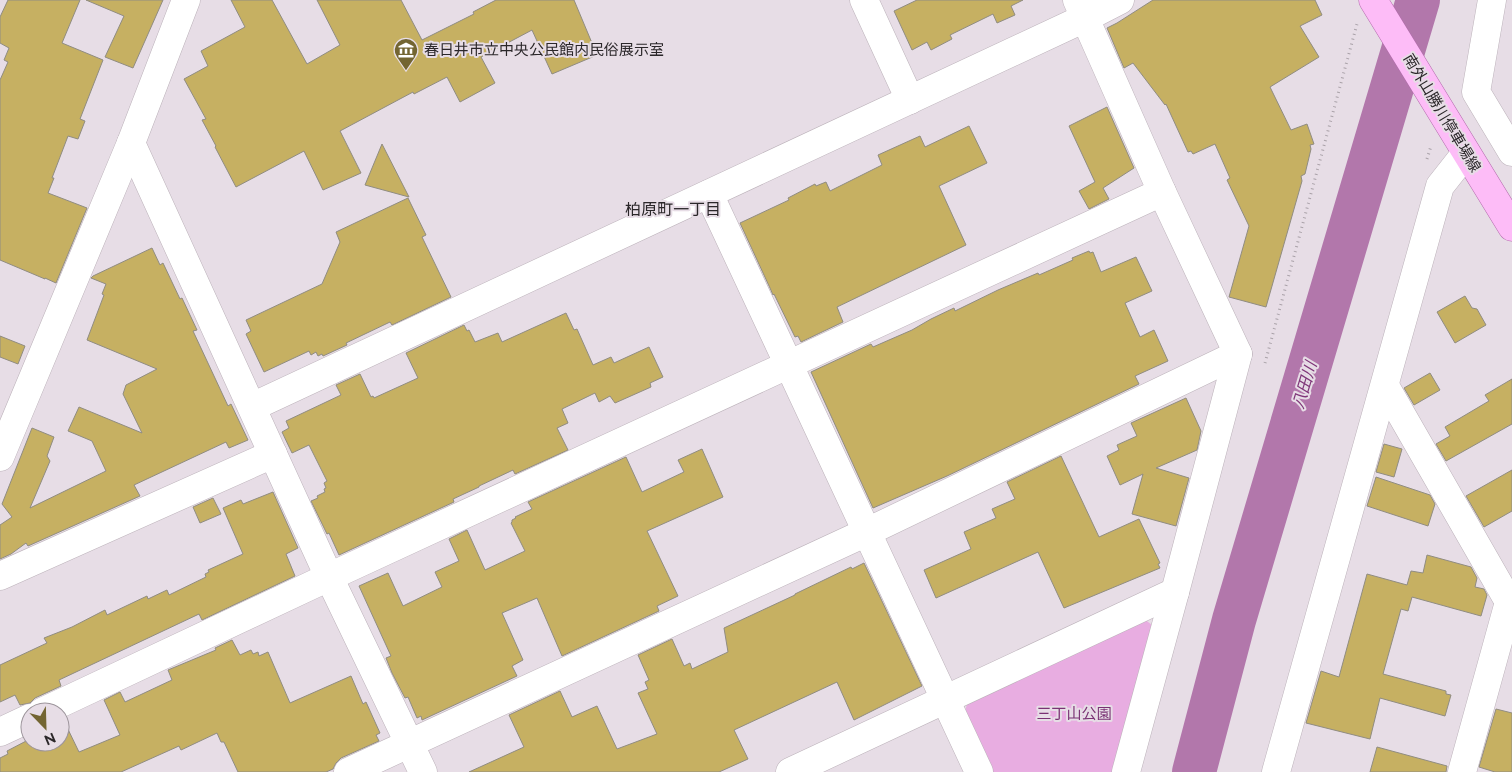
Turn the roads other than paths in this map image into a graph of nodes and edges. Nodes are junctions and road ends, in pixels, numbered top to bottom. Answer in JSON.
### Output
{"nodes":[{"id":1,"x":186,"y":0,"type":"edge"},
{"id":2,"x":864,"y":0,"type":"edge"},
{"id":3,"x":1120,"y":0,"type":"edge"},
{"id":4,"x":1373,"y":0,"type":"edge"},
{"id":5,"x":1492,"y":0,"type":"edge"},
{"id":6,"x":1081,"y":9,"type":"edge"},
{"id":7,"x":910,"y":100,"type":"junction"},
{"id":8,"x":131,"y":143,"type":"junction"},
{"id":9,"x":1512,"y":152,"type":"edge"},
{"id":10,"x":1466,"y":153,"type":"junction"},
{"id":11,"x":1162,"y":192,"type":"junction"},
{"id":12,"x":710,"y":194,"type":"junction"},
{"id":13,"x":1512,"y":227,"type":"edge"},
{"id":14,"x":1238,"y":354,"type":"junction"},
{"id":15,"x":788,"y":364,"type":"junction"},
{"id":16,"x":1385,"y":386,"type":"junction"},
{"id":17,"x":252,"y":407,"type":"junction"},
{"id":18,"x":273,"y":454,"type":"junction"},
{"id":19,"x":0,"y":457,"type":"edge"},
{"id":20,"x":867,"y":532,"type":"junction"},
{"id":21,"x":0,"y":576,"type":"edge"},
{"id":22,"x":329,"y":577,"type":"junction"},
{"id":23,"x":1175,"y":592,"type":"junction"},
{"id":24,"x":1510,"y":604,"type":"edge"},
{"id":25,"x":945,"y":699,"type":"junction"},
{"id":26,"x":63,"y":702,"type":"edge"},
{"id":27,"x":20,"y":723,"type":"edge"},
{"id":28,"x":0,"y":732,"type":"edge"},
{"id":29,"x":410,"y":744,"type":"junction"},
{"id":30,"x":348,"y":772,"type":"edge"},
{"id":31,"x":423,"y":772,"type":"edge"},
{"id":32,"x":790,"y":772,"type":"edge"},
{"id":33,"x":979,"y":772,"type":"edge"},
{"id":34,"x":1126,"y":772,"type":"edge"},
{"id":35,"x":1276,"y":772,"type":"edge"},
{"id":36,"x":1462,"y":772,"type":"edge"}],
"edges":[{"from":1,"to":8,"type":"street"},
{"from":2,"to":7,"type":"street"},
{"from":3,"to":6,"type":"street"},
{"from":4,"to":10,"type":"main road","name":"南外山勝川停車場線"},
{"from":5,"to":9,"type":"street"},
{"from":6,"to":7,"type":"street"},
{"from":6,"to":11,"type":"street"},
{"from":7,"to":12,"type":"street"},
{"from":8,"to":17,"type":"street"},
{"from":8,"to":19,"type":"street"},
{"from":10,"to":13,"type":"main road","name":"南外山勝川停車場線"},
{"from":10,"to":16,"type":"street"},
{"from":11,"to":14,"type":"street"},
{"from":11,"to":15,"type":"street"},
{"from":12,"to":15,"type":"street"},
{"from":12,"to":17,"type":"street"},
{"from":14,"to":20,"type":"street"},
{"from":14,"to":23,"type":"street"},
{"from":15,"to":20,"type":"street"},
{"from":15,"to":22,"type":"street"},
{"from":16,"to":24,"type":"street"},
{"from":16,"to":35,"type":"street"},
{"from":17,"to":18,"type":"street"},
{"from":18,"to":21,"type":"street"},
{"from":18,"to":22,"type":"street"},
{"from":20,"to":25,"type":"street"},
{"from":20,"to":29,"type":"street"},
{"from":22,"to":26,"type":"street"},
{"from":22,"to":29,"type":"street"},
{"from":23,"to":25,"type":"street"},
{"from":23,"to":34,"type":"street"},
{"from":24,"to":36,"type":"street"},
{"from":25,"to":32,"type":"street"},
{"from":25,"to":33,"type":"street"},
{"from":27,"to":28,"type":"street"},
{"from":29,"to":30,"type":"street"},
{"from":29,"to":31,"type":"street"}]}
